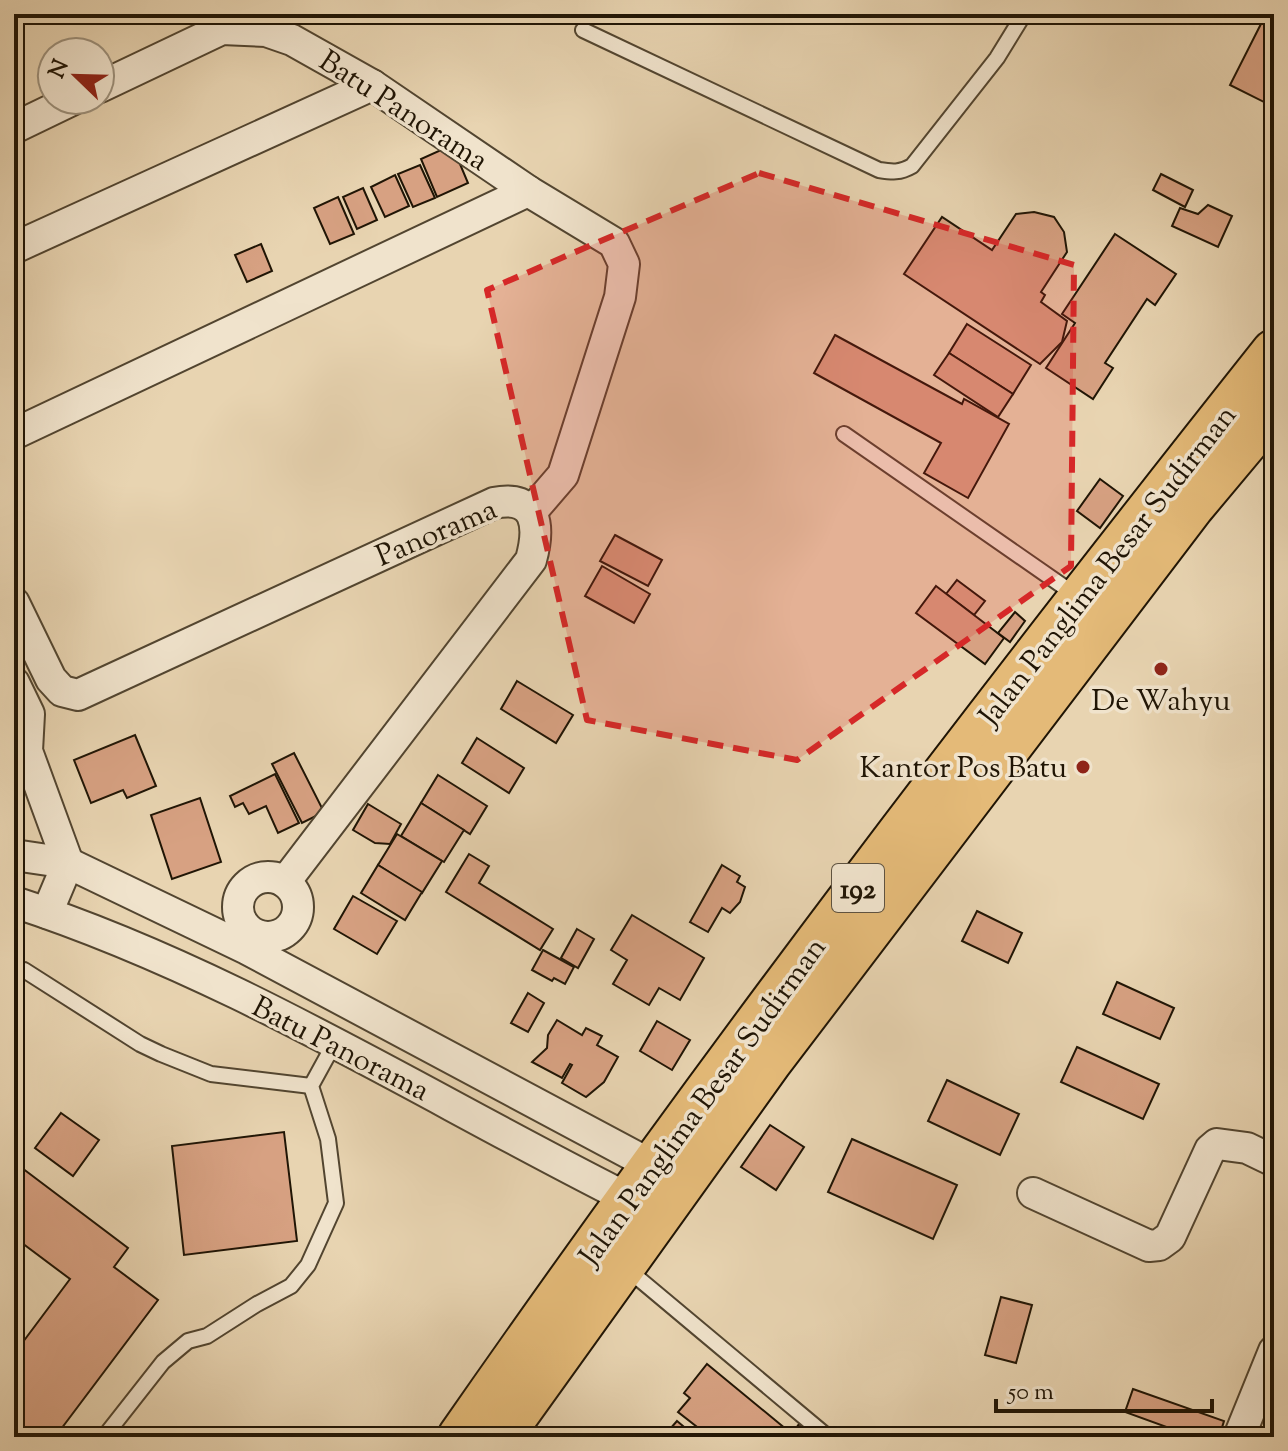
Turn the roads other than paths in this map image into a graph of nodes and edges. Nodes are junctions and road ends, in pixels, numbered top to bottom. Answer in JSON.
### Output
{"nodes":[{"id":1,"x":1024,"y":14,"type":"edge"},
{"id":2,"x":583,"y":30,"type":"dead end"},
{"id":3,"x":116,"y":79,"type":"edge"},
{"id":4,"x":372,"y":85,"type":"junction"},
{"id":5,"x":39,"y":116,"type":"edge"},
{"id":6,"x":14,"y":128,"type":"edge"},
{"id":7,"x":528,"y":191,"type":"junction"},
{"id":8,"x":14,"y":248,"type":"edge"},
{"id":9,"x":1274,"y":352,"type":"edge"},
{"id":10,"x":1274,"y":408,"type":"edge"},
{"id":11,"x":14,"y":434,"type":"edge"},
{"id":12,"x":844,"y":434,"type":"dead end"},
{"id":13,"x":532,"y":511,"type":"junction"},
{"id":14,"x":1079,"y":598,"type":"junction"},
{"id":15,"x":14,"y":603,"type":"edge"},
{"id":16,"x":14,"y":683,"type":"edge"},
{"id":17,"x":78,"y":695,"type":"junction"},
{"id":18,"x":29,"y":714,"type":"junction"},
{"id":19,"x":14,"y":855,"type":"edge"},
{"id":20,"x":68,"y":863,"type":"junction"},
{"id":21,"x":285,"y":882,"type":"junction"},
{"id":22,"x":14,"y":902,"type":"edge"},
{"id":23,"x":47,"y":913,"type":"junction"},
{"id":24,"x":233,"y":927,"type":"junction"},
{"id":25,"x":269,"y":947,"type":"junction"},
{"id":26,"x":14,"y":970,"type":"edge"},
{"id":27,"x":208,"y":981,"type":"junction"},
{"id":28,"x":243,"y":998,"type":"junction"},
{"id":29,"x":334,"y":1044,"type":"junction"},
{"id":30,"x":311,"y":1086,"type":"junction"},
{"id":31,"x":1274,"y":1161,"type":"edge"},
{"id":32,"x":656,"y":1190,"type":"junction"},
{"id":33,"x":1033,"y":1193,"type":"dead end"},
{"id":34,"x":623,"y":1265,"type":"junction"},
{"id":35,"x":1274,"y":1351,"type":"edge"},
{"id":36,"x":1266,"y":1393,"type":"edge"},
{"id":37,"x":104,"y":1437,"type":"edge"},
{"id":38,"x":460,"y":1437,"type":"edge"},
{"id":39,"x":500,"y":1437,"type":"edge"},
{"id":40,"x":828,"y":1437,"type":"edge"},
{"id":41,"x":1239,"y":1437,"type":"edge"}],
"edges":[{"from":1,"to":2,"type":"lane"},
{"from":3,"to":4,"type":"street","name":"Batu Panorama"},
{"from":4,"to":7,"type":"street","name":"Batu Panorama"},
{"from":4,"to":8,"type":"street"},
{"from":5,"to":6,"type":"street"},
{"from":7,"to":11,"type":"street"},
{"from":7,"to":13,"type":"street","name":"Batu Panorama"},
{"from":9,"to":14,"type":"main road","name":"Jalan Panglima Besar Sudirman","number":"192"},
{"from":10,"to":32,"type":"main road","name":"Jalan Panglima Besar Sudirman","number":"192"},
{"from":12,"to":14,"type":"lane"},
{"from":13,"to":17,"type":"street","name":"Panorama"},
{"from":13,"to":21,"type":"street","name":"Panorama"},
{"from":14,"to":32,"type":"main road","name":"Jalan Panglima Besar Sudirman","number":"192"},
{"from":15,"to":17,"type":"street"},
{"from":16,"to":18,"type":"street"},
{"from":17,"to":18,"type":"street","name":"Panorama"},
{"from":18,"to":20,"type":"street"},
{"from":19,"to":20,"type":"street"},
{"from":20,"to":23,"type":"street"},
{"from":20,"to":24,"type":"street"},
{"from":21,"to":24,"type":"street"},
{"from":21,"to":25,"type":"street"},
{"from":22,"to":23,"type":"street","name":"Batu Panorama"},
{"from":23,"to":27,"type":"street","name":"Batu Panorama"},
{"from":24,"to":25,"type":"street"},
{"from":24,"to":27,"type":"street"},
{"from":25,"to":28,"type":"street"},
{"from":25,"to":32,"type":"street","name":"Batu Panorama"},
{"from":26,"to":30,"type":"lane"},
{"from":27,"to":28,"type":"street","name":"Batu Panorama"},
{"from":28,"to":29,"type":"street","name":"Batu Panorama"},
{"from":29,"to":30,"type":"lane"},
{"from":29,"to":32,"type":"street","name":"Batu Panorama"},
{"from":30,"to":37,"type":"lane"},
{"from":31,"to":33,"type":"street"},
{"from":32,"to":34,"type":"main road","name":"Jalan Panglima Besar Sudirman","number":"192"},
{"from":32,"to":38,"type":"main road","name":"Jalan Panglima Besar Sudirman","number":"192"},
{"from":34,"to":39,"type":"main road","name":"Jalan Panglima Besar Sudirman","number":"192"},
{"from":34,"to":40,"type":"lane"},
{"from":35,"to":36,"type":"street"},
{"from":36,"to":41,"type":"street"}]}
